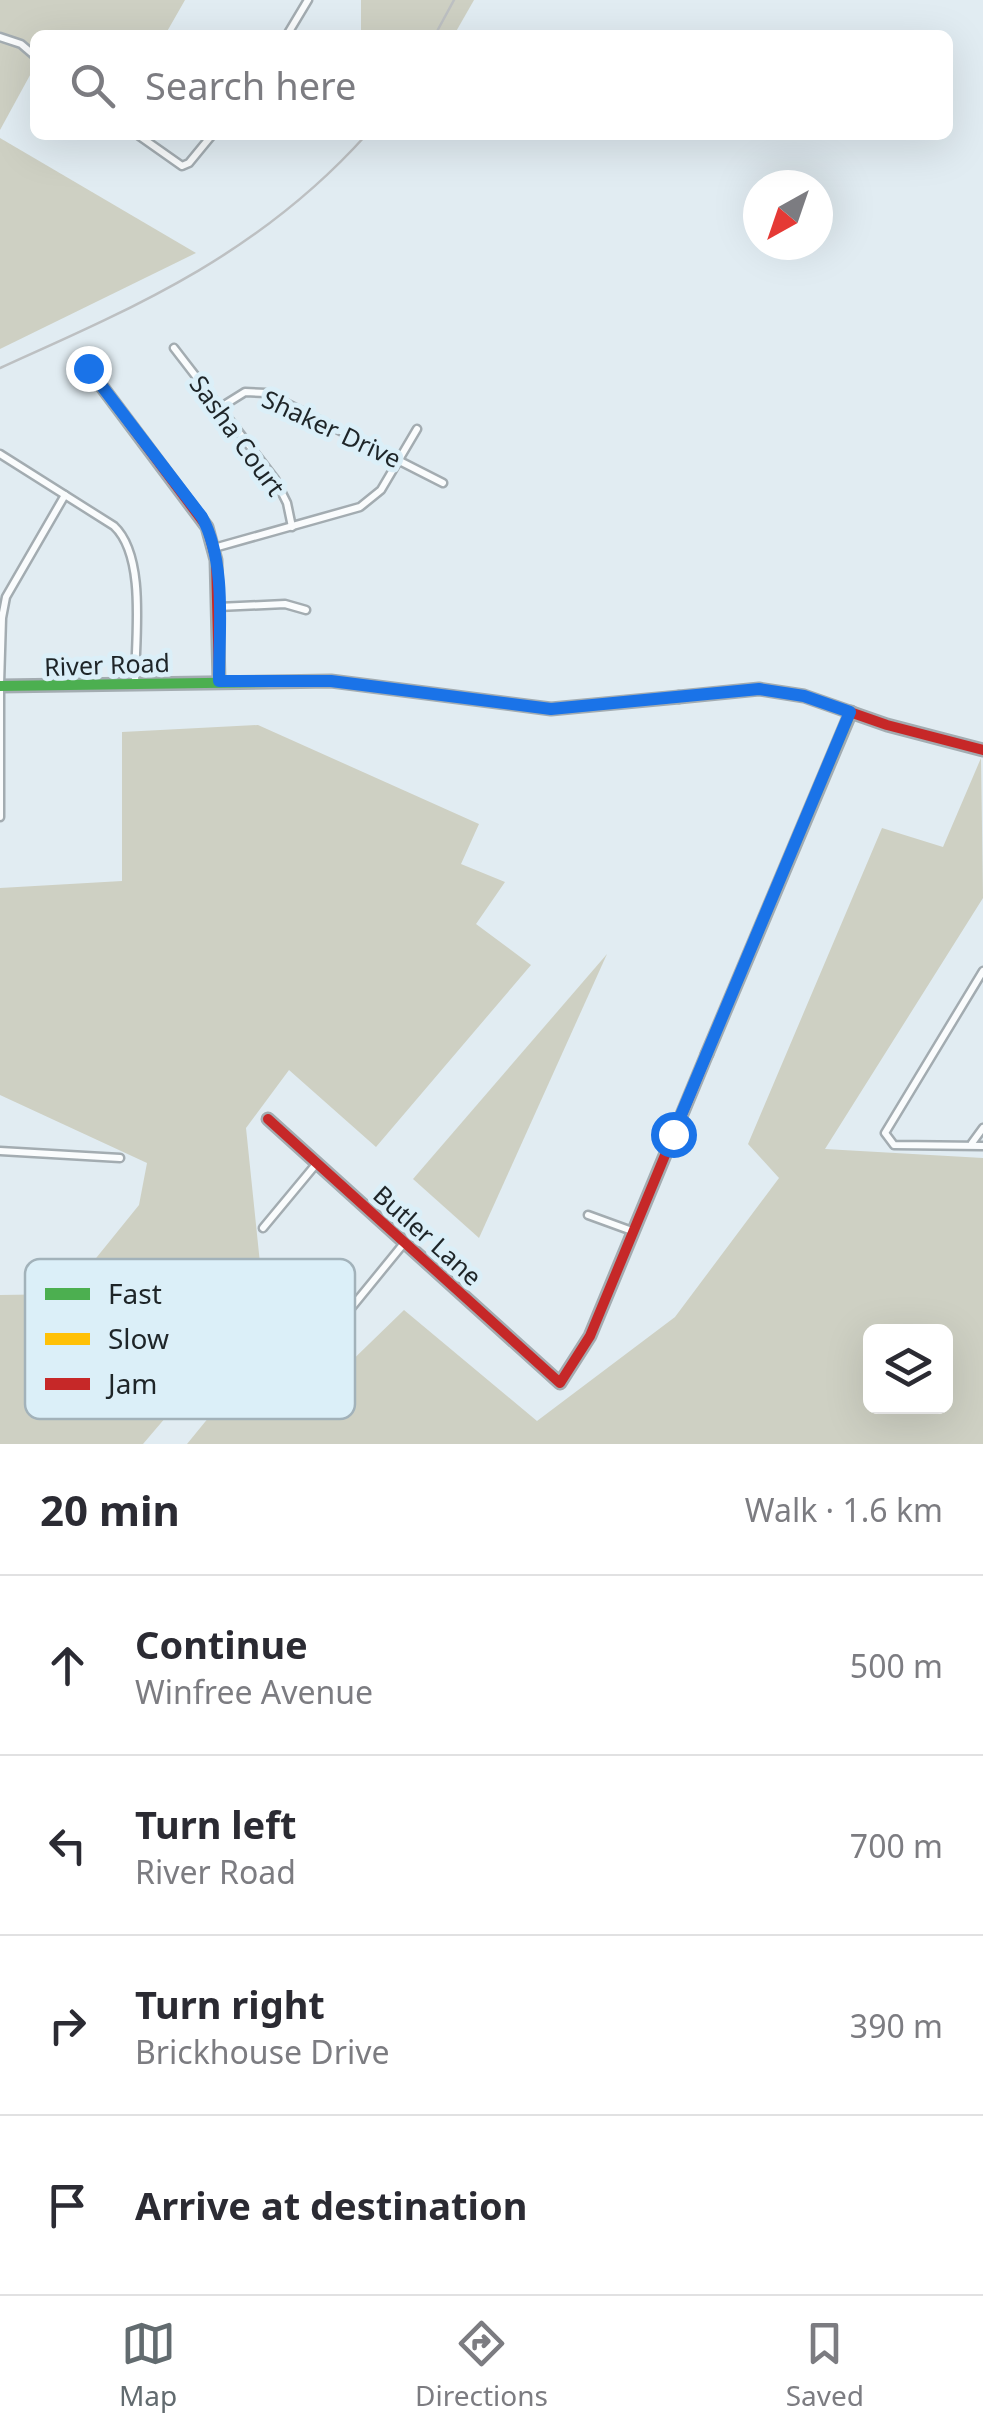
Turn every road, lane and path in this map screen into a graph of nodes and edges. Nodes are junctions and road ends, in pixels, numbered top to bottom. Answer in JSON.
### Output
{"nodes":[{"id":1,"x":308,"y":0,"type":"edge"},
{"id":2,"x":290,"y":30,"type":"edge"},
{"id":3,"x":0,"y":37,"type":"edge"},
{"id":4,"x":30,"y":52,"type":"edge"},
{"id":5,"x":145,"y":140,"type":"edge"},
{"id":6,"x":208,"y":140,"type":"edge"},
{"id":7,"x":174,"y":348,"type":"dead end"},
{"id":8,"x":88,"y":368,"type":"dead end"},
{"id":9,"x":221,"y":407,"type":"junction"},
{"id":10,"x":417,"y":428,"type":"dead end"},
{"id":11,"x":0,"y":454,"type":"edge"},
{"id":12,"x":401,"y":460,"type":"junction"},
{"id":13,"x":443,"y":482,"type":"dead end"},
{"id":14,"x":65,"y":494,"type":"junction"},
{"id":15,"x":292,"y":527,"type":"junction"},
{"id":16,"x":214,"y":548,"type":"junction"},
{"id":17,"x":218,"y":607,"type":"junction"},
{"id":18,"x":306,"y":610,"type":"dead end"},
{"id":19,"x":219,"y":681,"type":"junction"},
{"id":20,"x":136,"y":684,"type":"junction"},
{"id":21,"x":0,"y":686,"type":"edge"},
{"id":22,"x":850,"y":712,"type":"junction"},
{"id":23,"x":983,"y":750,"type":"edge"},
{"id":24,"x":0,"y":817,"type":"edge"},
{"id":25,"x":983,"y":971,"type":"edge"},
{"id":26,"x":268,"y":1119,"type":"dead end"},
{"id":27,"x":983,"y":1128,"type":"edge"},
{"id":28,"x":971,"y":1144,"type":"junction"},
{"id":29,"x":983,"y":1146,"type":"edge"},
{"id":30,"x":0,"y":1152,"type":"edge"},
{"id":31,"x":120,"y":1158,"type":"dead end"},
{"id":32,"x":318,"y":1162,"type":"junction"},
{"id":33,"x":588,"y":1215,"type":"dead end"},
{"id":34,"x":263,"y":1228,"type":"dead end"},
{"id":35,"x":632,"y":1230,"type":"junction"},
{"id":36,"x":406,"y":1241,"type":"junction"},
{"id":37,"x":355,"y":1303,"type":"edge"}],
"edges":[{"from":1,"to":2,"type":"street"},
{"from":3,"to":4,"type":"street"},
{"from":5,"to":6,"type":"street"},
{"from":7,"to":9,"type":"street","name":"Sasha Court"},
{"from":8,"to":16,"type":"street"},
{"from":9,"to":12,"type":"street","name":"Shaker Drive"},
{"from":9,"to":15,"type":"street","name":"Sasha Court"},
{"from":10,"to":12,"type":"street"},
{"from":11,"to":14,"type":"street"},
{"from":12,"to":13,"type":"street","name":"Shaker Drive"},
{"from":12,"to":15,"type":"street"},
{"from":14,"to":20,"type":"street"},
{"from":14,"to":21,"type":"street"},
{"from":15,"to":16,"type":"street"},
{"from":16,"to":17,"type":"street"},
{"from":17,"to":18,"type":"street"},
{"from":17,"to":19,"type":"street"},
{"from":19,"to":20,"type":"street","name":"River Road"},
{"from":19,"to":22,"type":"street","name":"River Road"},
{"from":20,"to":21,"type":"street","name":"River Road"},
{"from":21,"to":24,"type":"street"},
{"from":22,"to":23,"type":"street","name":"River Road"},
{"from":22,"to":35,"type":"street"},
{"from":25,"to":28,"type":"street"},
{"from":26,"to":32,"type":"street","name":"Butler Lane"},
{"from":27,"to":28,"type":"street"},
{"from":28,"to":29,"type":"street"},
{"from":30,"to":31,"type":"street"},
{"from":32,"to":34,"type":"street"},
{"from":32,"to":36,"type":"street","name":"Butler Lane"},
{"from":33,"to":35,"type":"street"},
{"from":35,"to":36,"type":"street","name":"Butler Lane"},
{"from":36,"to":37,"type":"street"}]}
